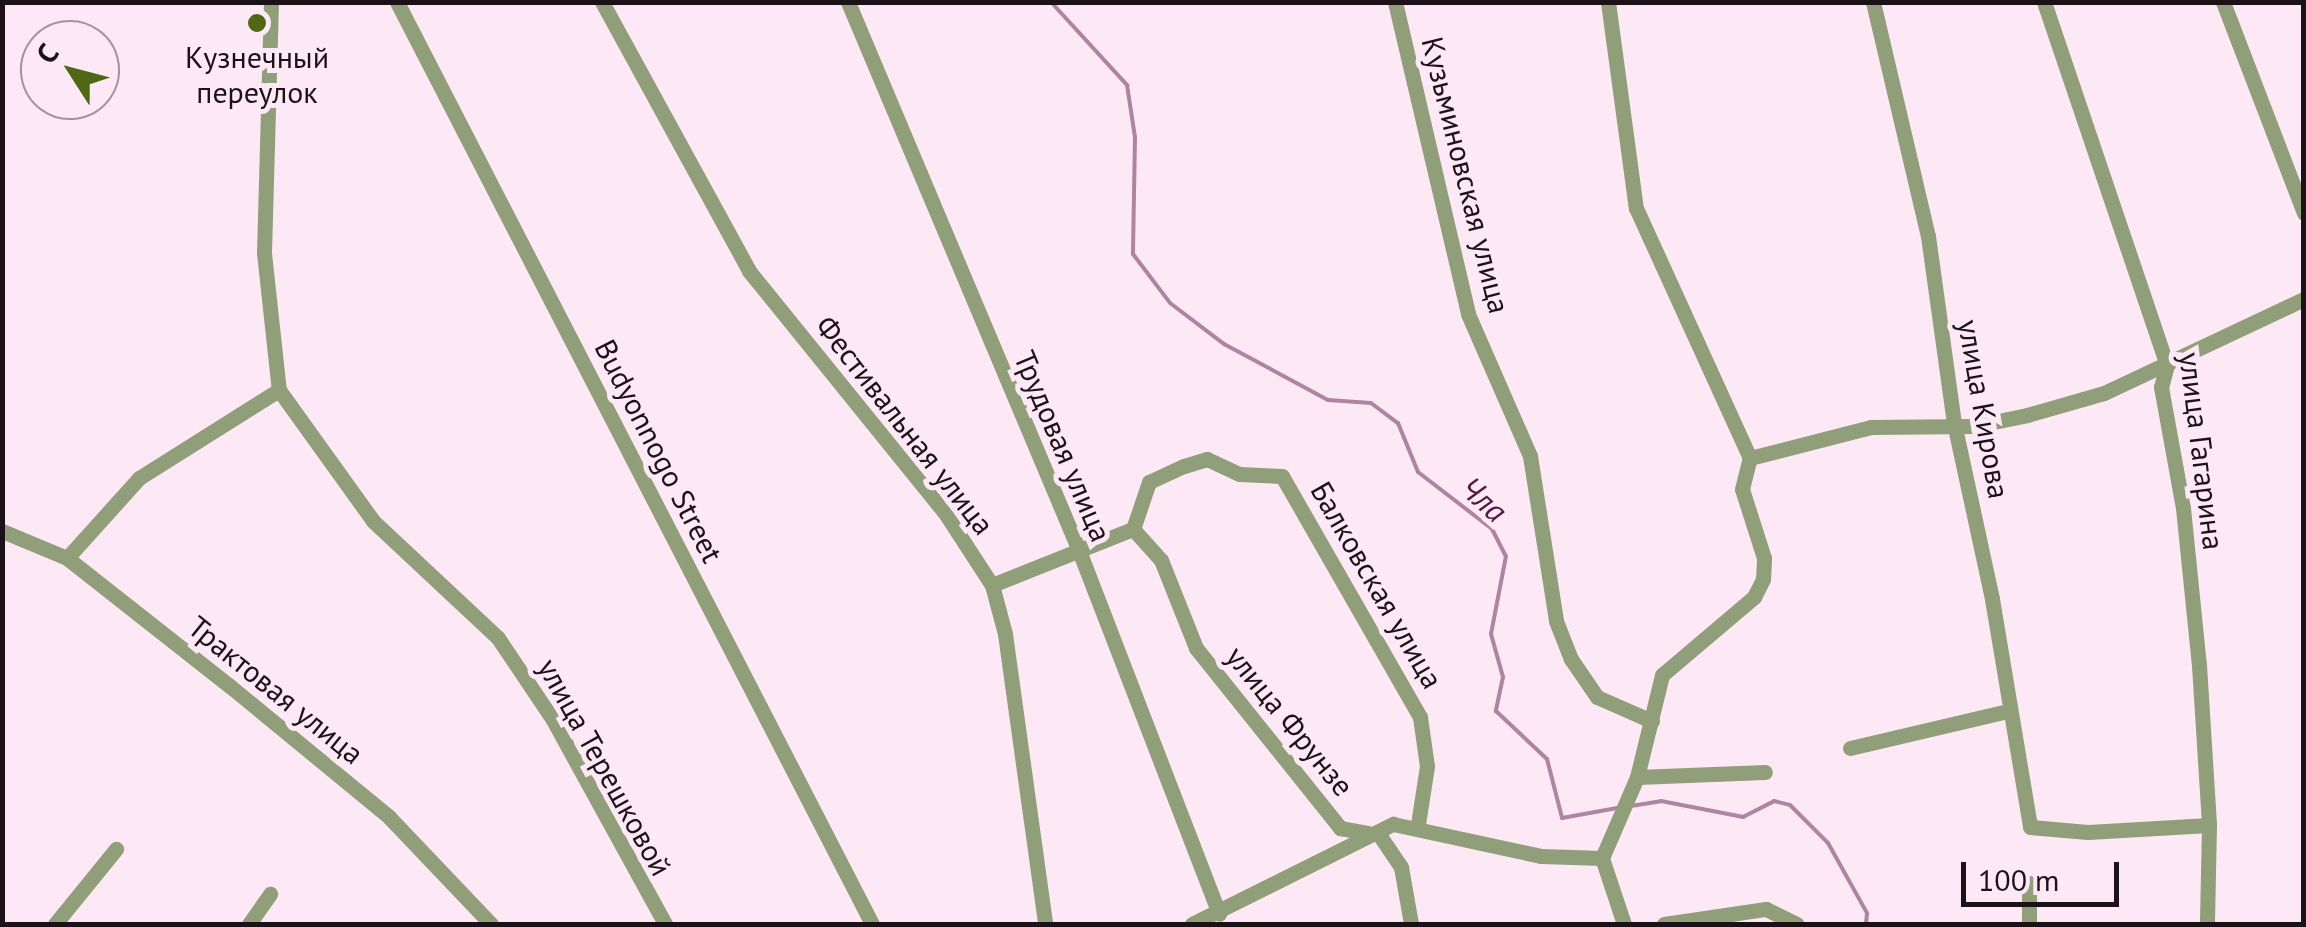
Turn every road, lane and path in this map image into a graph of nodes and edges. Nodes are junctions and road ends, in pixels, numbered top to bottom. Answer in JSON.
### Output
{"nodes":[{"id":1,"x":271,"y":2,"type":"edge"},
{"id":2,"x":397,"y":2,"type":"edge"},
{"id":3,"x":602,"y":2,"type":"edge"},
{"id":4,"x":848,"y":2,"type":"edge"},
{"id":5,"x":1395,"y":2,"type":"edge"},
{"id":6,"x":1608,"y":2,"type":"edge"},
{"id":7,"x":1874,"y":2,"type":"edge"},
{"id":8,"x":2044,"y":2,"type":"edge"},
{"id":9,"x":2223,"y":2,"type":"edge"},
{"id":10,"x":2304,"y":213,"type":"edge"},
{"id":11,"x":2304,"y":299,"type":"edge"},
{"id":12,"x":2167,"y":365,"type":"junction"},
{"id":13,"x":279,"y":390,"type":"junction"},
{"id":14,"x":1954,"y":423,"type":"junction"},
{"id":15,"x":1746,"y":465,"type":"junction"},
{"id":16,"x":1133,"y":529,"type":"junction"},
{"id":17,"x":2,"y":531,"type":"edge"},
{"id":18,"x":1078,"y":548,"type":"junction"},
{"id":19,"x":67,"y":558,"type":"junction"},
{"id":20,"x":992,"y":585,"type":"junction"},
{"id":21,"x":2008,"y":712,"type":"junction"},
{"id":22,"x":1652,"y":721,"type":"junction"},
{"id":23,"x":1850,"y":748,"type":"dead end"},
{"id":24,"x":1765,"y":772,"type":"dead end"},
{"id":25,"x":1637,"y":777,"type":"junction"},
{"id":26,"x":1418,"y":824,"type":"junction"},
{"id":27,"x":2210,"y":825,"type":"junction"},
{"id":28,"x":1378,"y":833,"type":"junction"},
{"id":29,"x":116,"y":848,"type":"dead end"},
{"id":30,"x":1602,"y":858,"type":"junction"},
{"id":31,"x":2029,"y":883,"type":"dead end"},
{"id":32,"x":270,"y":894,"type":"dead end"},
{"id":33,"x":1218,"y":914,"type":"junction"},
{"id":34,"x":56,"y":924,"type":"edge"},
{"id":35,"x":249,"y":924,"type":"edge"},
{"id":36,"x":491,"y":924,"type":"edge"},
{"id":37,"x":664,"y":924,"type":"edge"},
{"id":38,"x":872,"y":924,"type":"edge"},
{"id":39,"x":1045,"y":924,"type":"edge"},
{"id":40,"x":1192,"y":924,"type":"edge"},
{"id":41,"x":1411,"y":924,"type":"edge"},
{"id":42,"x":1624,"y":924,"type":"edge"},
{"id":43,"x":1664,"y":924,"type":"edge"},
{"id":44,"x":1797,"y":924,"type":"edge"},
{"id":45,"x":2029,"y":924,"type":"edge"},
{"id":46,"x":2207,"y":924,"type":"edge"}],
"edges":[{"from":1,"to":13,"type":"street","name":"улица Терешковой"},
{"from":2,"to":38,"type":"street","name":"Budyonnogo Street"},
{"from":3,"to":20,"type":"street","name":"Фестивальная улица"},
{"from":4,"to":18,"type":"street","name":"Трудовая улица"},
{"from":5,"to":22,"type":"street","name":"Кузьминовская улица"},
{"from":6,"to":15,"type":"street"},
{"from":7,"to":14,"type":"street","name":"улица Кирова"},
{"from":8,"to":12,"type":"street","name":"улица Гагарина"},
{"from":9,"to":10,"type":"street"},
{"from":11,"to":12,"type":"street"},
{"from":12,"to":14,"type":"street"},
{"from":12,"to":27,"type":"street","name":"улица Гагарина"},
{"from":13,"to":19,"type":"street"},
{"from":13,"to":37,"type":"street","name":"улица Терешковой"},
{"from":14,"to":15,"type":"street"},
{"from":14,"to":21,"type":"street","name":"улица Кирова"},
{"from":15,"to":22,"type":"street"},
{"from":16,"to":18,"type":"street"},
{"from":16,"to":26,"type":"street","name":"Балковская улица"},
{"from":16,"to":28,"type":"street","name":"улица Фрунзе"},
{"from":17,"to":19,"type":"street","name":"Трактовая улица"},
{"from":18,"to":20,"type":"street"},
{"from":18,"to":33,"type":"street","name":"Трудовая улица"},
{"from":19,"to":36,"type":"street","name":"Трактовая улица"},
{"from":20,"to":39,"type":"street","name":"Фестивальная улица"},
{"from":21,"to":23,"type":"street"},
{"from":21,"to":27,"type":"street","name":"улица Кирова"},
{"from":22,"to":25,"type":"street"},
{"from":24,"to":25,"type":"street"},
{"from":25,"to":30,"type":"street"},
{"from":26,"to":28,"type":"street"},
{"from":26,"to":30,"type":"street"},
{"from":27,"to":46,"type":"street","name":"улица Гагарина"},
{"from":28,"to":33,"type":"street"},
{"from":28,"to":41,"type":"street"},
{"from":29,"to":34,"type":"street"},
{"from":30,"to":42,"type":"street"},
{"from":31,"to":45,"type":"street"},
{"from":32,"to":35,"type":"street"},
{"from":33,"to":40,"type":"street"},
{"from":43,"to":44,"type":"street"}]}
